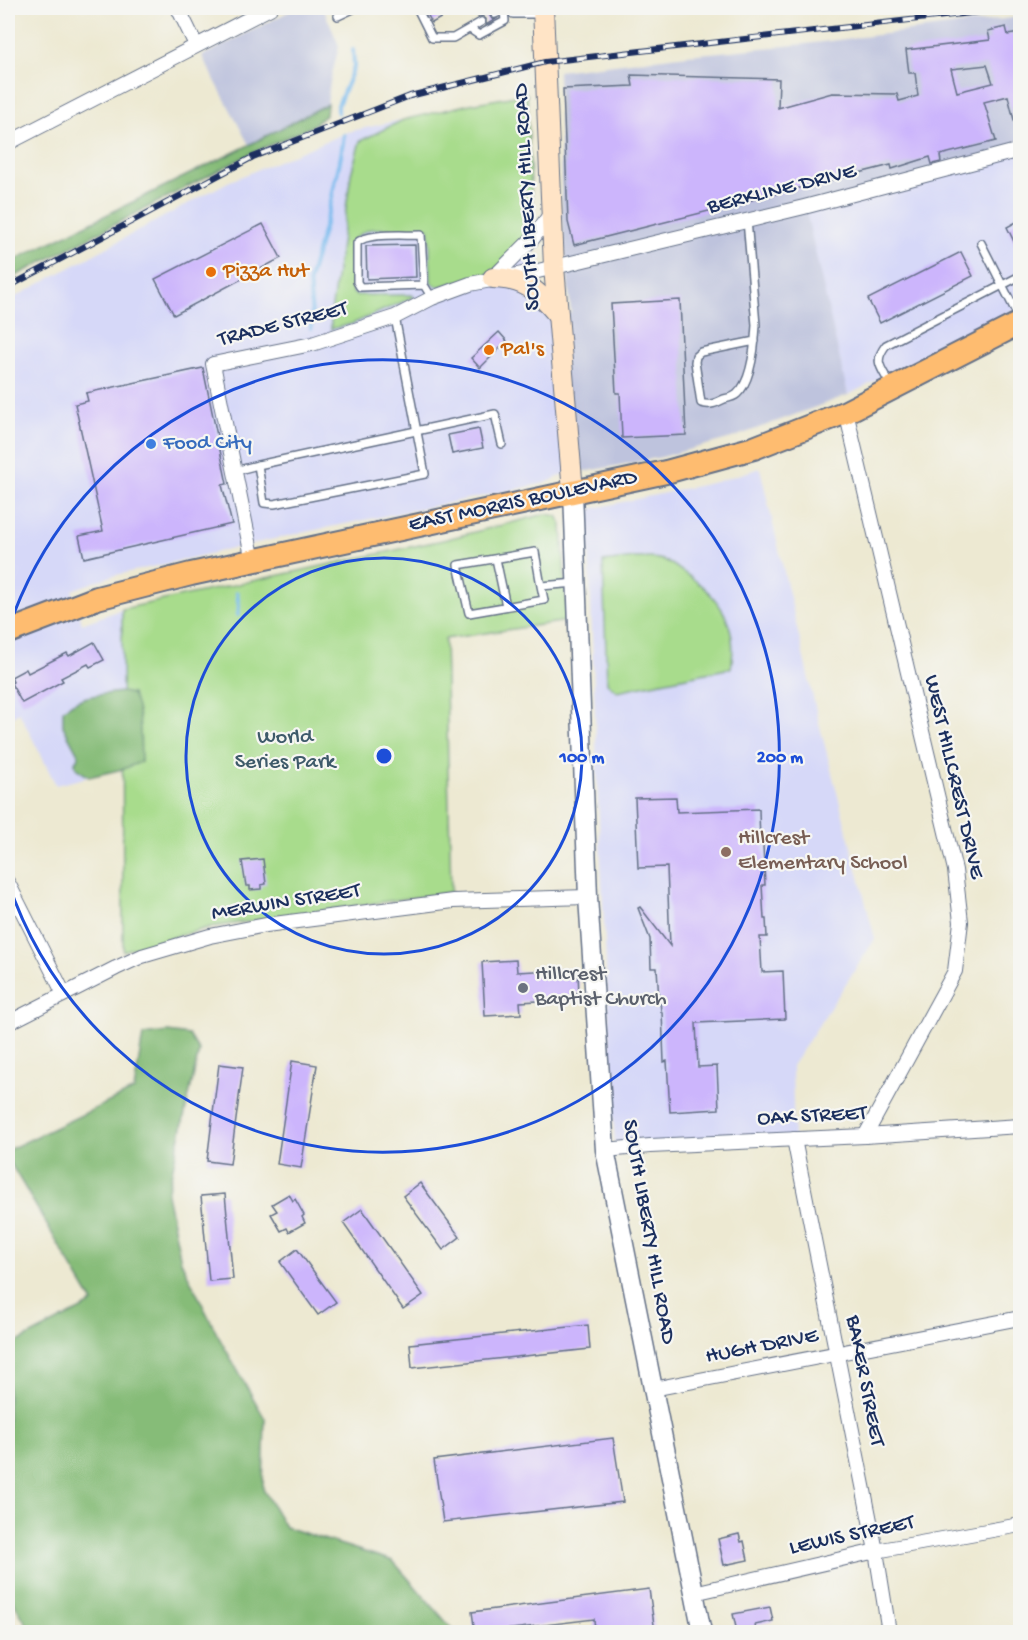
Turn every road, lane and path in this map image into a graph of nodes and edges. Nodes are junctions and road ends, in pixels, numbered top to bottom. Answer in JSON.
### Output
{"nodes":[{"id":1,"x":178,"y":8,"type":"edge"},
{"id":2,"x":270,"y":8,"type":"edge"},
{"id":3,"x":355,"y":8,"type":"edge"},
{"id":4,"x":417,"y":8,"type":"edge"},
{"id":5,"x":513,"y":8,"type":"edge"},
{"id":6,"x":506,"y":9,"type":"edge"},
{"id":7,"x":543,"y":11,"type":"edge"},
{"id":8,"x":495,"y":14,"type":"dead end"},
{"id":9,"x":338,"y":16,"type":"dead end"},
{"id":10,"x":481,"y":22,"type":"dead end"},
{"id":11,"x":470,"y":29,"type":"junction"},
{"id":12,"x":196,"y":45,"type":"junction"},
{"id":13,"x":8,"y":143,"type":"edge"},
{"id":14,"x":1020,"y":150,"type":"edge"},
{"id":15,"x":552,"y":212,"type":"junction"},
{"id":16,"x":747,"y":220,"type":"junction"},
{"id":17,"x":981,"y":243,"type":"dead end"},
{"id":18,"x":554,"y":267,"type":"junction"},
{"id":19,"x":1020,"y":276,"type":"edge"},
{"id":20,"x":493,"y":278,"type":"junction"},
{"id":21,"x":424,"y":285,"type":"junction"},
{"id":22,"x":1002,"y":286,"type":"junction"},
{"id":23,"x":432,"y":298,"type":"junction"},
{"id":24,"x":558,"y":315,"type":"junction"},
{"id":25,"x":395,"y":317,"type":"junction"},
{"id":26,"x":1019,"y":325,"type":"edge"},
{"id":27,"x":755,"y":341,"type":"junction"},
{"id":28,"x":892,"y":388,"type":"junction"},
{"id":29,"x":846,"y":412,"type":"junction"},
{"id":30,"x":417,"y":431,"type":"junction"},
{"id":31,"x":502,"y":444,"type":"dead end"},
{"id":32,"x":258,"y":465,"type":"junction"},
{"id":33,"x":235,"y":471,"type":"junction"},
{"id":34,"x":573,"y":491,"type":"junction"},
{"id":35,"x":496,"y":559,"type":"junction"},
{"id":36,"x":253,"y":561,"type":"junction"},
{"id":37,"x":576,"y":583,"type":"junction"},
{"id":38,"x":542,"y":586,"type":"junction"},
{"id":39,"x":506,"y":606,"type":"junction"},
{"id":40,"x":8,"y":632,"type":"edge"},
{"id":41,"x":8,"y":883,"type":"edge"},
{"id":42,"x":588,"y":897,"type":"junction"},
{"id":43,"x":64,"y":994,"type":"junction"},
{"id":44,"x":8,"y":1023,"type":"edge"},
{"id":45,"x":1020,"y":1126,"type":"edge"},
{"id":46,"x":865,"y":1136,"type":"junction"},
{"id":47,"x":794,"y":1139,"type":"junction"},
{"id":48,"x":605,"y":1150,"type":"junction"},
{"id":49,"x":1020,"y":1318,"type":"edge"},
{"id":50,"x":838,"y":1354,"type":"junction"},
{"id":51,"x":653,"y":1389,"type":"junction"},
{"id":52,"x":1020,"y":1525,"type":"edge"},
{"id":53,"x":876,"y":1551,"type":"junction"},
{"id":54,"x":694,"y":1593,"type":"junction"},
{"id":55,"x":702,"y":1632,"type":"edge"},
{"id":56,"x":889,"y":1632,"type":"edge"}],
"edges":[{"from":1,"to":12,"type":"street"},
{"from":2,"to":12,"type":"street"},
{"from":3,"to":9,"type":"lane"},
{"from":4,"to":11,"type":"lane"},
{"from":5,"to":7,"type":"lane"},
{"from":6,"to":8,"type":"lane"},
{"from":6,"to":11,"type":"lane"},
{"from":7,"to":15,"type":"main road","name":"SOUTH LIBERTY HILL ROAD"},
{"from":10,"to":11,"type":"lane"},
{"from":12,"to":13,"type":"street"},
{"from":14,"to":16,"type":"street","name":"BERKLINE DRIVE"},
{"from":15,"to":18,"type":"main road","name":"SOUTH LIBERTY HILL ROAD"},
{"from":15,"to":20,"type":"street"},
{"from":16,"to":18,"type":"street","name":"BERKLINE DRIVE"},
{"from":16,"to":27,"type":"lane"},
{"from":17,"to":22,"type":"lane"},
{"from":18,"to":20,"type":"street","name":"TRADE STREET"},
{"from":18,"to":24,"type":"main road","name":"SOUTH LIBERTY HILL ROAD"},
{"from":19,"to":22,"type":"lane"},
{"from":20,"to":23,"type":"street","name":"TRADE STREET"},
{"from":20,"to":24,"type":"main road"},
{"from":21,"to":21,"type":"lane"},
{"from":21,"to":23,"type":"lane"},
{"from":22,"to":26,"type":"lane"},
{"from":22,"to":28,"type":"lane"},
{"from":23,"to":25,"type":"street","name":"TRADE STREET"},
{"from":24,"to":34,"type":"main road","name":"SOUTH LIBERTY HILL ROAD"},
{"from":25,"to":30,"type":"lane"},
{"from":25,"to":33,"type":"street","name":"TRADE STREET"},
{"from":26,"to":28,"type":"main road","name":"EAST MORRIS BOULEVARD"},
{"from":27,"to":27,"type":"lane"},
{"from":28,"to":29,"type":"main road","name":"EAST MORRIS BOULEVARD"},
{"from":29,"to":34,"type":"main road","name":"EAST MORRIS BOULEVARD"},
{"from":29,"to":46,"type":"street","name":"WEST HILLCREST DRIVE"},
{"from":30,"to":31,"type":"lane"},
{"from":30,"to":32,"type":"lane"},
{"from":30,"to":32,"type":"lane"},
{"from":32,"to":33,"type":"lane"},
{"from":33,"to":36,"type":"street","name":"TRADE STREET"},
{"from":34,"to":36,"type":"main road","name":"EAST MORRIS BOULEVARD"},
{"from":34,"to":37,"type":"street","name":"SOUTH LIBERTY HILL ROAD"},
{"from":35,"to":38,"type":"lane"},
{"from":35,"to":39,"type":"lane"},
{"from":35,"to":39,"type":"lane"},
{"from":36,"to":40,"type":"main road","name":"EAST MORRIS BOULEVARD"},
{"from":37,"to":38,"type":"lane"},
{"from":37,"to":42,"type":"street","name":"SOUTH LIBERTY HILL ROAD"},
{"from":38,"to":39,"type":"lane"},
{"from":41,"to":43,"type":"street"},
{"from":42,"to":43,"type":"street","name":"MERWIN STREET"},
{"from":42,"to":48,"type":"street","name":"SOUTH LIBERTY HILL ROAD"},
{"from":43,"to":44,"type":"street","name":"MERWIN STREET"},
{"from":45,"to":46,"type":"street","name":"OAK STREET"},
{"from":46,"to":47,"type":"street","name":"OAK STREET"},
{"from":47,"to":48,"type":"street","name":"OAK STREET"},
{"from":47,"to":50,"type":"street","name":"BAKER STREET"},
{"from":48,"to":51,"type":"street","name":"SOUTH LIBERTY HILL ROAD"},
{"from":49,"to":50,"type":"street","name":"HUGH DRIVE"},
{"from":50,"to":51,"type":"street","name":"HUGH DRIVE"},
{"from":50,"to":53,"type":"street","name":"BAKER STREET"},
{"from":51,"to":54,"type":"street","name":"SOUTH LIBERTY HILL ROAD"},
{"from":52,"to":53,"type":"street","name":"LEWIS STREET"},
{"from":53,"to":54,"type":"street","name":"LEWIS STREET"},
{"from":53,"to":56,"type":"street","name":"BAKER STREET"},
{"from":54,"to":55,"type":"street","name":"SOUTH LIBERTY HILL ROAD"}]}
